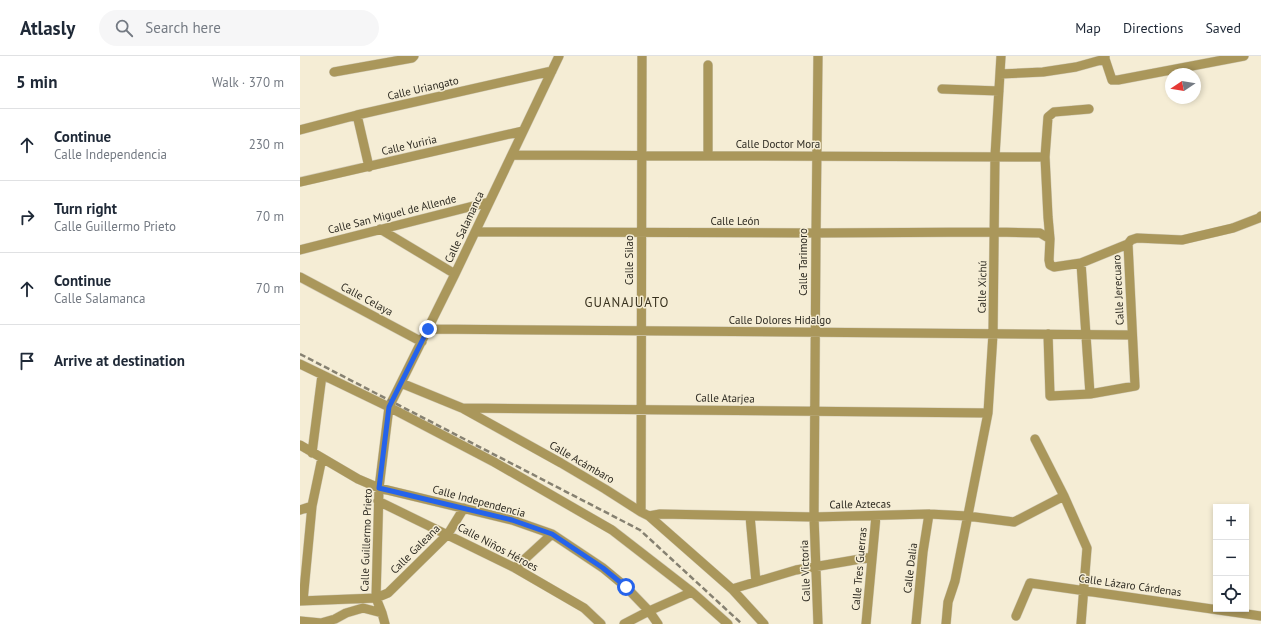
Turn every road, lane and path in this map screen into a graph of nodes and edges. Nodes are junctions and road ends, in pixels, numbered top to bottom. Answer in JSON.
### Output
{"nodes":[{"id":1,"x":414,"y":56,"type":"edge"},
{"id":2,"x":559,"y":56,"type":"edge"},
{"id":3,"x":642,"y":56,"type":"edge"},
{"id":4,"x":818,"y":56,"type":"edge"},
{"id":5,"x":1001,"y":56,"type":"edge"},
{"id":6,"x":1244,"y":56,"type":"edge"},
{"id":7,"x":1105,"y":58,"type":"edge"},
{"id":8,"x":708,"y":65,"type":"dead end"},
{"id":9,"x":552,"y":71,"type":"junction"},
{"id":10,"x":334,"y":72,"type":"dead end"},
{"id":11,"x":1000,"y":74,"type":"junction"},
{"id":12,"x":942,"y":89,"type":"dead end"},
{"id":13,"x":999,"y":91,"type":"junction"},
{"id":14,"x":1089,"y":109,"type":"dead end"},
{"id":15,"x":357,"y":115,"type":"junction"},
{"id":16,"x":300,"y":130,"type":"edge"},
{"id":17,"x":523,"y":131,"type":"junction"},
{"id":18,"x":512,"y":155,"type":"junction"},
{"id":19,"x":708,"y":155,"type":"junction"},
{"id":20,"x":642,"y":156,"type":"junction"},
{"id":21,"x":817,"y":156,"type":"junction"},
{"id":22,"x":995,"y":156,"type":"junction"},
{"id":23,"x":1045,"y":157,"type":"junction"},
{"id":24,"x":369,"y":166,"type":"junction"},
{"id":25,"x":300,"y":182,"type":"edge"},
{"id":26,"x":489,"y":202,"type":"junction"},
{"id":27,"x":1261,"y":216,"type":"edge"},
{"id":28,"x":380,"y":229,"type":"junction"},
{"id":29,"x":475,"y":232,"type":"junction"},
{"id":30,"x":994,"y":232,"type":"junction"},
{"id":31,"x":641,"y":233,"type":"junction"},
{"id":32,"x":816,"y":233,"type":"junction"},
{"id":33,"x":1050,"y":239,"type":"junction"},
{"id":34,"x":1128,"y":244,"type":"junction"},
{"id":35,"x":300,"y":250,"type":"edge"},
{"id":36,"x":1081,"y":263,"type":"junction"},
{"id":37,"x":455,"y":274,"type":"junction"},
{"id":38,"x":300,"y":277,"type":"edge"},
{"id":39,"x":428,"y":329,"type":"junction"},
{"id":40,"x":641,"y":331,"type":"junction"},
{"id":41,"x":815,"y":332,"type":"junction"},
{"id":42,"x":993,"y":334,"type":"junction"},
{"id":43,"x":1048,"y":334,"type":"junction"},
{"id":44,"x":1086,"y":334,"type":"junction"},
{"id":45,"x":1132,"y":335,"type":"junction"},
{"id":46,"x":422,"y":342,"type":"junction"},
{"id":47,"x":300,"y":364,"type":"edge"},
{"id":48,"x":322,"y":375,"type":"junction"},
{"id":49,"x":401,"y":383,"type":"junction"},
{"id":50,"x":1090,"y":394,"type":"junction"},
{"id":51,"x":389,"y":407,"type":"junction"},
{"id":52,"x":462,"y":408,"type":"junction"},
{"id":53,"x":641,"y":410,"type":"junction"},
{"id":54,"x":815,"y":411,"type":"junction"},
{"id":55,"x":988,"y":412,"type":"junction"},
{"id":56,"x":1035,"y":439,"type":"dead end"},
{"id":57,"x":300,"y":445,"type":"edge"},
{"id":58,"x":312,"y":453,"type":"junction"},
{"id":59,"x":322,"y":458,"type":"junction"},
{"id":60,"x":379,"y":488,"type":"junction"},
{"id":61,"x":1064,"y":496,"type":"junction"},
{"id":62,"x":378,"y":501,"type":"junction"},
{"id":63,"x":312,"y":506,"type":"junction"},
{"id":64,"x":464,"y":508,"type":"junction"},
{"id":65,"x":300,"y":510,"type":"edge"},
{"id":66,"x":645,"y":514,"type":"junction"},
{"id":67,"x":929,"y":514,"type":"junction"},
{"id":68,"x":750,"y":516,"type":"junction"},
{"id":69,"x":876,"y":516,"type":"junction"},
{"id":70,"x":967,"y":516,"type":"junction"},
{"id":71,"x":814,"y":517,"type":"junction"},
{"id":72,"x":448,"y":534,"type":"junction"},
{"id":73,"x":552,"y":534,"type":"junction"},
{"id":74,"x":872,"y":557,"type":"junction"},
{"id":75,"x":817,"y":566,"type":"junction"},
{"id":76,"x":515,"y":568,"type":"junction"},
{"id":77,"x":756,"y":582,"type":"junction"},
{"id":78,"x":732,"y":589,"type":"junction"},
{"id":79,"x":1083,"y":591,"type":"junction"},
{"id":80,"x":692,"y":592,"type":"junction"},
{"id":81,"x":376,"y":598,"type":"junction"},
{"id":82,"x":302,"y":601,"type":"edge"},
{"id":83,"x":649,"y":611,"type":"junction"},
{"id":84,"x":382,"y":613,"type":"junction"},
{"id":85,"x":1016,"y":616,"type":"dead end"},
{"id":86,"x":1261,"y":616,"type":"edge"},
{"id":87,"x":300,"y":621,"type":"edge"},
{"id":88,"x":385,"y":624,"type":"edge"},
{"id":89,"x":601,"y":624,"type":"edge"},
{"id":90,"x":624,"y":624,"type":"edge"},
{"id":91,"x":658,"y":624,"type":"edge"},
{"id":92,"x":728,"y":624,"type":"edge"},
{"id":93,"x":764,"y":624,"type":"edge"},
{"id":94,"x":818,"y":624,"type":"edge"},
{"id":95,"x":866,"y":624,"type":"edge"},
{"id":96,"x":916,"y":624,"type":"edge"},
{"id":97,"x":946,"y":624,"type":"edge"},
{"id":98,"x":1081,"y":624,"type":"edge"}],
"edges":[{"from":1,"to":10,"type":"street"},
{"from":2,"to":9,"type":"street","name":"Calle Salamanca"},
{"from":3,"to":20,"type":"street","name":"Calle Silao"},
{"from":4,"to":21,"type":"street","name":"Calle Tarimoro"},
{"from":5,"to":11,"type":"street","name":"Calle Xichú"},
{"from":6,"to":7,"type":"street"},
{"from":7,"to":11,"type":"street"},
{"from":8,"to":19,"type":"street"},
{"from":9,"to":15,"type":"street","name":"Calle Uriangato"},
{"from":9,"to":17,"type":"street","name":"Calle Salamanca"},
{"from":11,"to":13,"type":"street","name":"Calle Xichú"},
{"from":12,"to":13,"type":"street"},
{"from":13,"to":22,"type":"street","name":"Calle Xichú"},
{"from":14,"to":23,"type":"street"},
{"from":15,"to":16,"type":"street","name":"Calle Uriangato"},
{"from":15,"to":24,"type":"street"},
{"from":17,"to":18,"type":"street","name":"Calle Salamanca"},
{"from":17,"to":24,"type":"street","name":"Calle Yuriria"},
{"from":18,"to":20,"type":"street","name":"Calle Doctor Mora"},
{"from":18,"to":26,"type":"street","name":"Calle Salamanca"},
{"from":19,"to":20,"type":"street","name":"Calle Doctor Mora"},
{"from":19,"to":21,"type":"street","name":"Calle Doctor Mora"},
{"from":20,"to":31,"type":"street","name":"Calle Silao"},
{"from":21,"to":22,"type":"street","name":"Calle Doctor Mora"},
{"from":21,"to":32,"type":"street","name":"Calle Tarimoro"},
{"from":22,"to":23,"type":"street","name":"Calle Doctor Mora"},
{"from":22,"to":30,"type":"street","name":"Calle Xichú"},
{"from":23,"to":33,"type":"street"},
{"from":24,"to":25,"type":"street","name":"Calle Yuriria"},
{"from":26,"to":28,"type":"street","name":"Calle San Miguel de Allende"},
{"from":26,"to":29,"type":"street","name":"Calle Salamanca"},
{"from":27,"to":34,"type":"street"},
{"from":28,"to":35,"type":"street","name":"Calle San Miguel de Allende"},
{"from":28,"to":37,"type":"street"},
{"from":29,"to":31,"type":"street","name":"Calle León"},
{"from":29,"to":37,"type":"street","name":"Calle Salamanca"},
{"from":30,"to":32,"type":"street","name":"Calle León"},
{"from":30,"to":33,"type":"street","name":"Calle León"},
{"from":30,"to":42,"type":"street","name":"Calle Xichú"},
{"from":31,"to":32,"type":"street","name":"Calle León"},
{"from":31,"to":40,"type":"street","name":"Calle Silao"},
{"from":32,"to":41,"type":"street","name":"Calle Tarimoro"},
{"from":33,"to":36,"type":"street"},
{"from":34,"to":36,"type":"street"},
{"from":34,"to":45,"type":"street","name":"Calle Jerecuaro"},
{"from":36,"to":44,"type":"street"},
{"from":37,"to":39,"type":"street","name":"Calle Salamanca"},
{"from":38,"to":46,"type":"street","name":"Calle Celaya"},
{"from":39,"to":40,"type":"street","name":"Calle Dolores Hidalgo"},
{"from":39,"to":46,"type":"street","name":"Calle Salamanca"},
{"from":40,"to":41,"type":"street","name":"Calle Dolores Hidalgo"},
{"from":40,"to":53,"type":"street","name":"Calle Silao"},
{"from":41,"to":42,"type":"street","name":"Calle Dolores Hidalgo"},
{"from":41,"to":54,"type":"street","name":"Calle Tarimoro"},
{"from":42,"to":43,"type":"street","name":"Calle Dolores Hidalgo"},
{"from":42,"to":55,"type":"street","name":"Calle Xichú"},
{"from":43,"to":44,"type":"street","name":"Calle Dolores Hidalgo"},
{"from":43,"to":50,"type":"street"},
{"from":44,"to":45,"type":"street","name":"Calle Dolores Hidalgo"},
{"from":44,"to":50,"type":"street"},
{"from":45,"to":50,"type":"street","name":"Calle Jerecuaro"},
{"from":46,"to":49,"type":"street","name":"Calle Salamanca"},
{"from":47,"to":48,"type":"street"},
{"from":48,"to":51,"type":"street"},
{"from":48,"to":58,"type":"street"},
{"from":49,"to":51,"type":"street","name":"Calle Salamanca"},
{"from":49,"to":52,"type":"street","name":"Calle Acámbaro"},
{"from":51,"to":60,"type":"street","name":"Calle Guillermo Prieto"},
{"from":51,"to":80,"type":"street"},
{"from":52,"to":53,"type":"street","name":"Calle Atarjea"},
{"from":52,"to":66,"type":"street","name":"Calle Acámbaro"},
{"from":53,"to":54,"type":"street","name":"Calle Atarjea"},
{"from":53,"to":66,"type":"street","name":"Calle Silao"},
{"from":54,"to":55,"type":"street","name":"Calle Atarjea"},
{"from":54,"to":71,"type":"street","name":"Calle Tarimoro"},
{"from":55,"to":70,"type":"street","name":"Calle Xichú"},
{"from":56,"to":61,"type":"street"},
{"from":57,"to":58,"type":"street","name":"Calle Independencia"},
{"from":58,"to":59,"type":"street","name":"Calle Independencia"},
{"from":59,"to":60,"type":"street","name":"Calle Independencia"},
{"from":59,"to":63,"type":"street"},
{"from":60,"to":62,"type":"street","name":"Calle Guillermo Prieto"},
{"from":60,"to":64,"type":"street","name":"Calle Independencia"},
{"from":61,"to":70,"type":"street","name":"Calle Aztecas"},
{"from":61,"to":79,"type":"street"},
{"from":62,"to":72,"type":"street","name":"Calle Niños Héroes"},
{"from":62,"to":81,"type":"street","name":"Calle Guillermo Prieto"},
{"from":63,"to":65,"type":"street"},
{"from":63,"to":82,"type":"street"},
{"from":64,"to":72,"type":"street","name":"Calle Galeana"},
{"from":64,"to":73,"type":"street","name":"Calle Independencia"},
{"from":66,"to":68,"type":"street","name":"Calle Aztecas"},
{"from":66,"to":78,"type":"street","name":"Calle Acámbaro"},
{"from":67,"to":69,"type":"street","name":"Calle Aztecas"},
{"from":67,"to":70,"type":"street","name":"Calle Aztecas"},
{"from":67,"to":96,"type":"street","name":"Calle Dalia"},
{"from":68,"to":71,"type":"street","name":"Calle Aztecas"},
{"from":68,"to":77,"type":"street"},
{"from":69,"to":71,"type":"street","name":"Calle Aztecas"},
{"from":69,"to":74,"type":"street","name":"Calle Tres Guerras"},
{"from":70,"to":97,"type":"street","name":"Calle Xichú"},
{"from":71,"to":75,"type":"street","name":"Calle Victoria"},
{"from":72,"to":76,"type":"street","name":"Calle Niños Héroes"},
{"from":72,"to":81,"type":"street","name":"Calle Galeana"},
{"from":73,"to":76,"type":"street"},
{"from":73,"to":83,"type":"street","name":"Calle Independencia"},
{"from":74,"to":75,"type":"street"},
{"from":74,"to":95,"type":"street","name":"Calle Tres Guerras"},
{"from":75,"to":77,"type":"street"},
{"from":75,"to":94,"type":"street","name":"Calle Victoria"},
{"from":76,"to":89,"type":"street","name":"Calle Niños Héroes"},
{"from":77,"to":78,"type":"street"},
{"from":78,"to":93,"type":"street","name":"Calle Acámbaro"},
{"from":79,"to":85,"type":"street","name":"Calle Lázaro Cárdenas"},
{"from":79,"to":86,"type":"street","name":"Calle Lázaro Cárdenas"},
{"from":79,"to":98,"type":"street"},
{"from":80,"to":83,"type":"street"},
{"from":80,"to":92,"type":"street"},
{"from":81,"to":82,"type":"street"},
{"from":81,"to":84,"type":"street","name":"Calle Guillermo Prieto"},
{"from":83,"to":90,"type":"street"},
{"from":83,"to":91,"type":"street","name":"Calle Independencia"},
{"from":84,"to":87,"type":"street"},
{"from":84,"to":88,"type":"street","name":"Calle Guillermo Prieto"}]}
